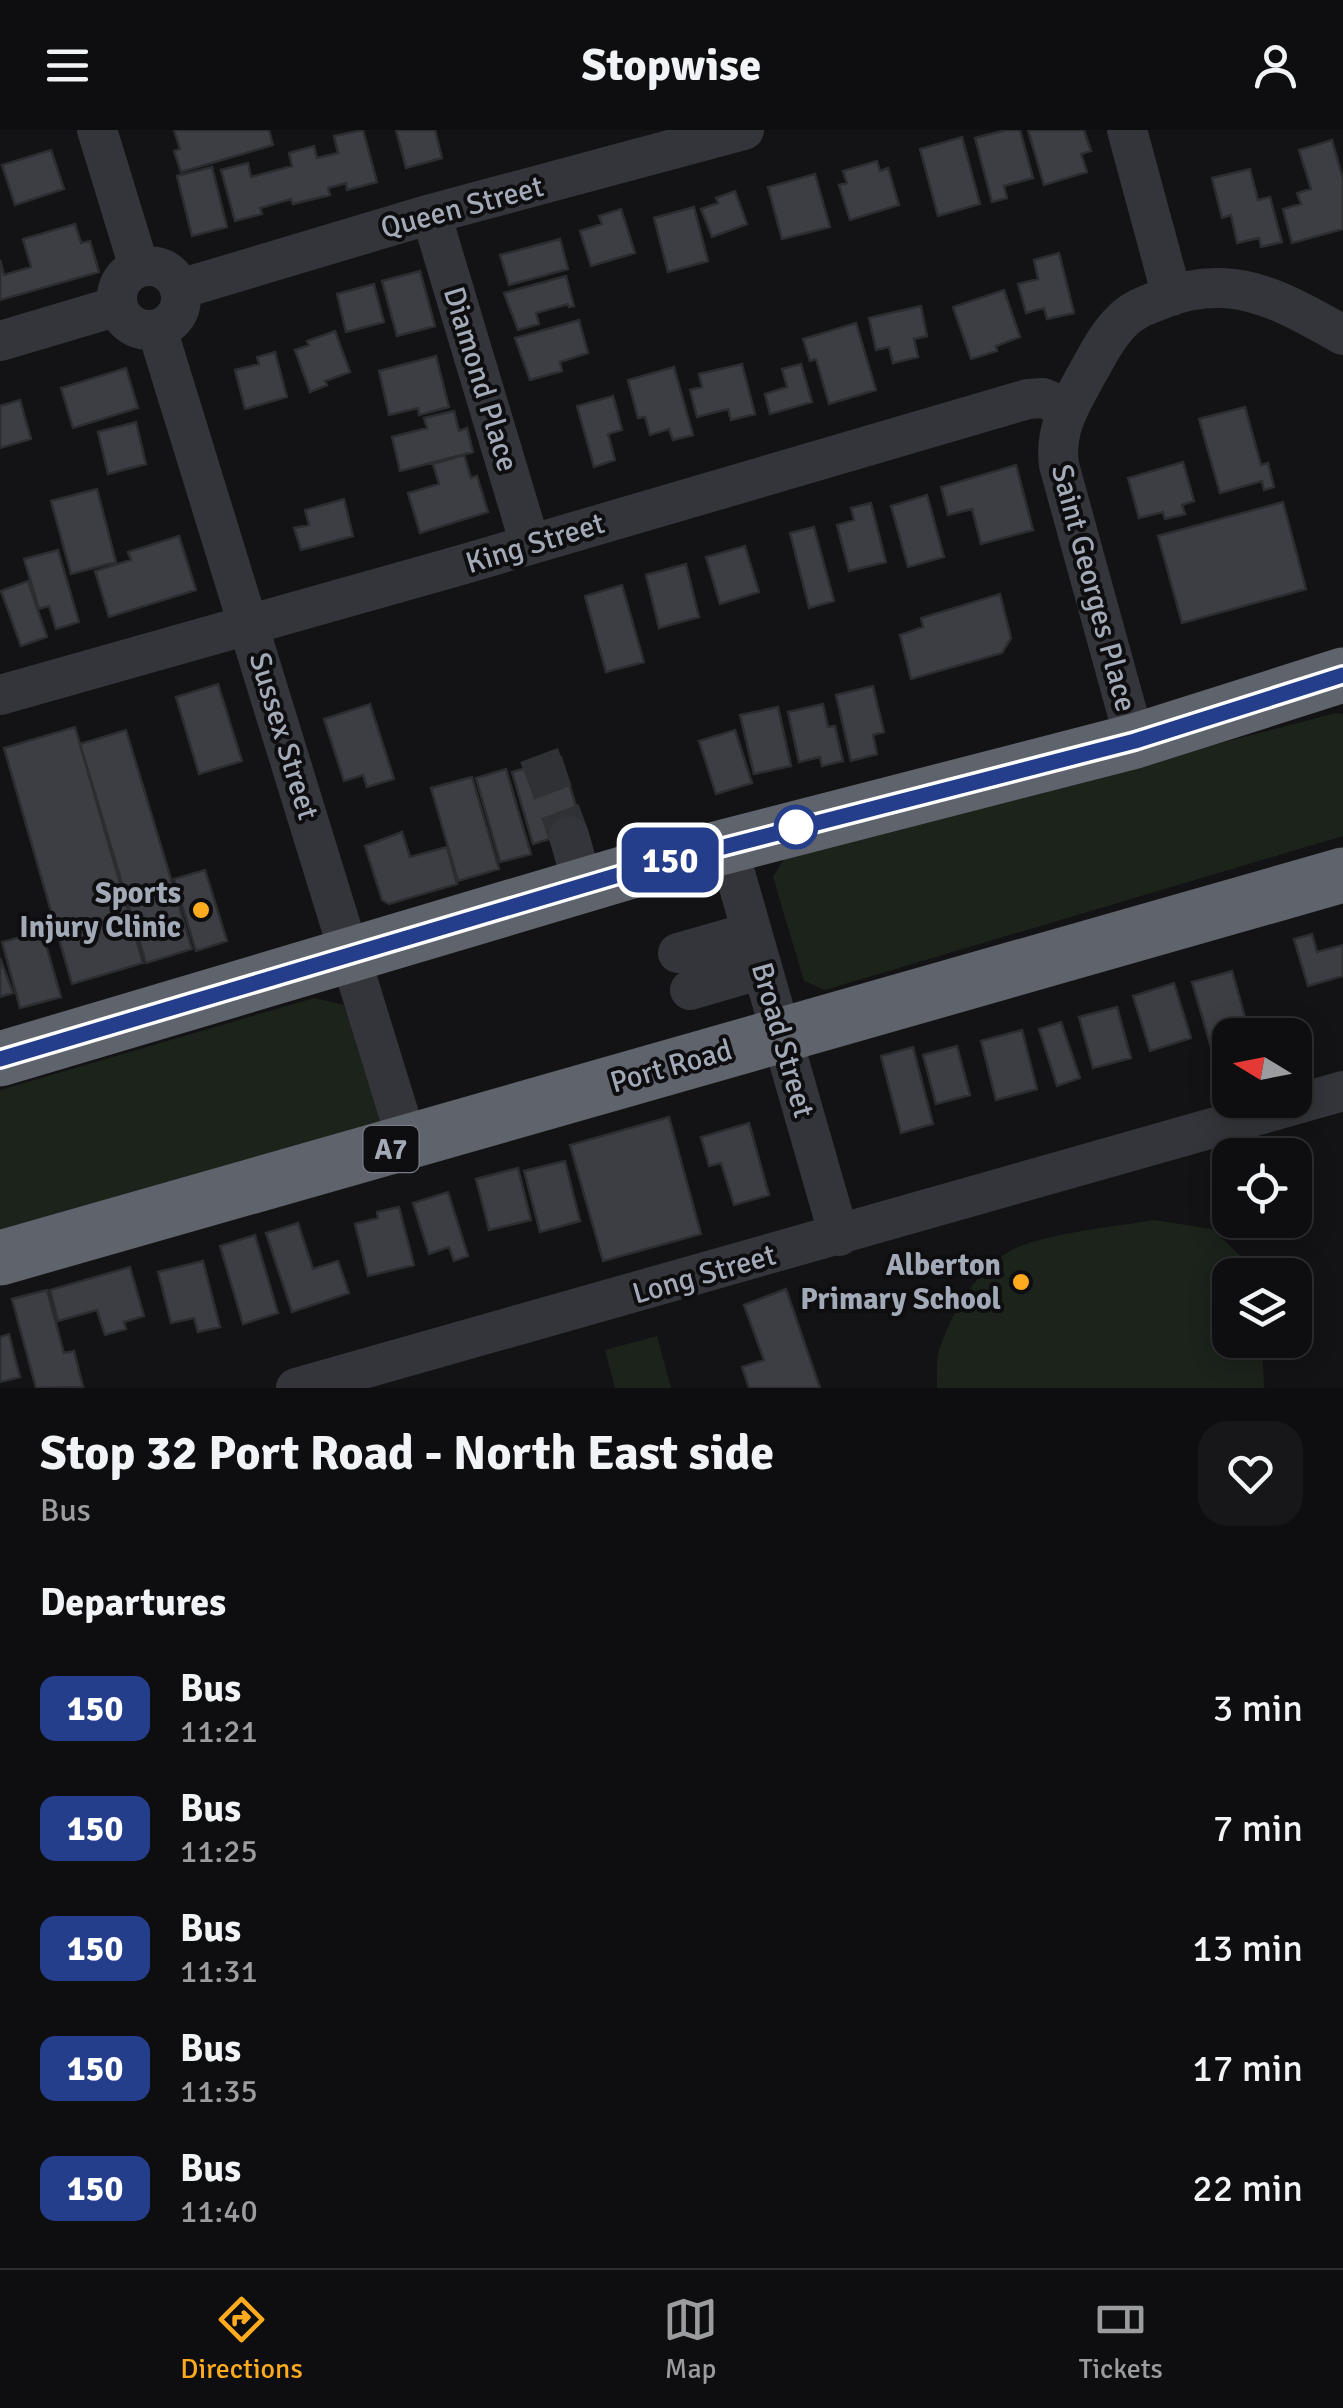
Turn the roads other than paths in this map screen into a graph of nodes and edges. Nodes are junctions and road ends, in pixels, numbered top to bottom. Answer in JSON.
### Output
{"nodes":[{"id":1,"x":97,"y":130,"type":"edge"},
{"id":2,"x":1127,"y":130,"type":"edge"},
{"id":3,"x":722,"y":133,"type":"edge"},
{"id":4,"x":431,"y":214,"type":"junction"},
{"id":5,"x":139,"y":267,"type":"junction"},
{"id":6,"x":180,"y":289,"type":"junction"},
{"id":7,"x":1172,"y":296,"type":"junction"},
{"id":8,"x":118,"y":306,"type":"junction"},
{"id":9,"x":1340,"y":327,"type":"edge"},
{"id":10,"x":156,"y":329,"type":"junction"},
{"id":11,"x":0,"y":341,"type":"edge"},
{"id":12,"x":1068,"y":408,"type":"junction"},
{"id":13,"x":530,"y":544,"type":"junction"},
{"id":14,"x":249,"y":623,"type":"junction"},
{"id":15,"x":1343,"y":675,"type":"edge"},
{"id":16,"x":0,"y":695,"type":"edge"},
{"id":17,"x":1135,"y":741,"type":"junction"},
{"id":18,"x":726,"y":845,"type":"junction"},
{"id":19,"x":1343,"y":874,"type":"edge"},
{"id":20,"x":757,"y":950,"type":"junction"},
{"id":21,"x":350,"y":953,"type":"junction"},
{"id":22,"x":684,"y":971,"type":"dead end"},
{"id":23,"x":780,"y":1034,"type":"junction"},
{"id":24,"x":0,"y":1059,"type":"edge"},
{"id":25,"x":1343,"y":1091,"type":"edge"},
{"id":26,"x":408,"y":1144,"type":"junction"},
{"id":27,"x":839,"y":1236,"type":"junction"},
{"id":28,"x":0,"y":1258,"type":"edge"},
{"id":29,"x":296,"y":1388,"type":"edge"}],
"edges":[{"from":1,"to":5,"type":"street"},
{"from":2,"to":7,"type":"street"},
{"from":3,"to":4,"type":"street","name":"Queen Street"},
{"from":4,"to":6,"type":"street","name":"Queen Street"},
{"from":4,"to":13,"type":"street","name":"Diamond Place"},
{"from":5,"to":6,"type":"street"},
{"from":5,"to":8,"type":"street"},
{"from":6,"to":10,"type":"street"},
{"from":7,"to":9,"type":"street","name":"Saint Georges Place"},
{"from":7,"to":12,"type":"street","name":"Saint Georges Place"},
{"from":8,"to":10,"type":"street"},
{"from":8,"to":11,"type":"street"},
{"from":10,"to":14,"type":"street","name":"Sussex Street"},
{"from":12,"to":13,"type":"street","name":"King Street"},
{"from":12,"to":17,"type":"street","name":"Saint Georges Place"},
{"from":13,"to":14,"type":"street","name":"King Street"},
{"from":14,"to":16,"type":"street","name":"King Street"},
{"from":14,"to":21,"type":"street","name":"Sussex Street"},
{"from":15,"to":17,"type":"highway"},
{"from":17,"to":18,"type":"highway"},
{"from":18,"to":20,"type":"street","name":"Broad Street"},
{"from":18,"to":21,"type":"highway"},
{"from":19,"to":23,"type":"highway","name":"Port Road","number":"A7"},
{"from":20,"to":22,"type":"street"},
{"from":20,"to":23,"type":"street","name":"Broad Street"},
{"from":21,"to":24,"type":"highway"},
{"from":21,"to":26,"type":"street","name":"Sussex Street"},
{"from":23,"to":26,"type":"highway","name":"Port Road","number":"A7"},
{"from":23,"to":27,"type":"street","name":"Broad Street"},
{"from":25,"to":27,"type":"street","name":"Long Street"},
{"from":26,"to":28,"type":"highway","name":"Port Road","number":"A7"},
{"from":27,"to":29,"type":"street","name":"Long Street"}]}
